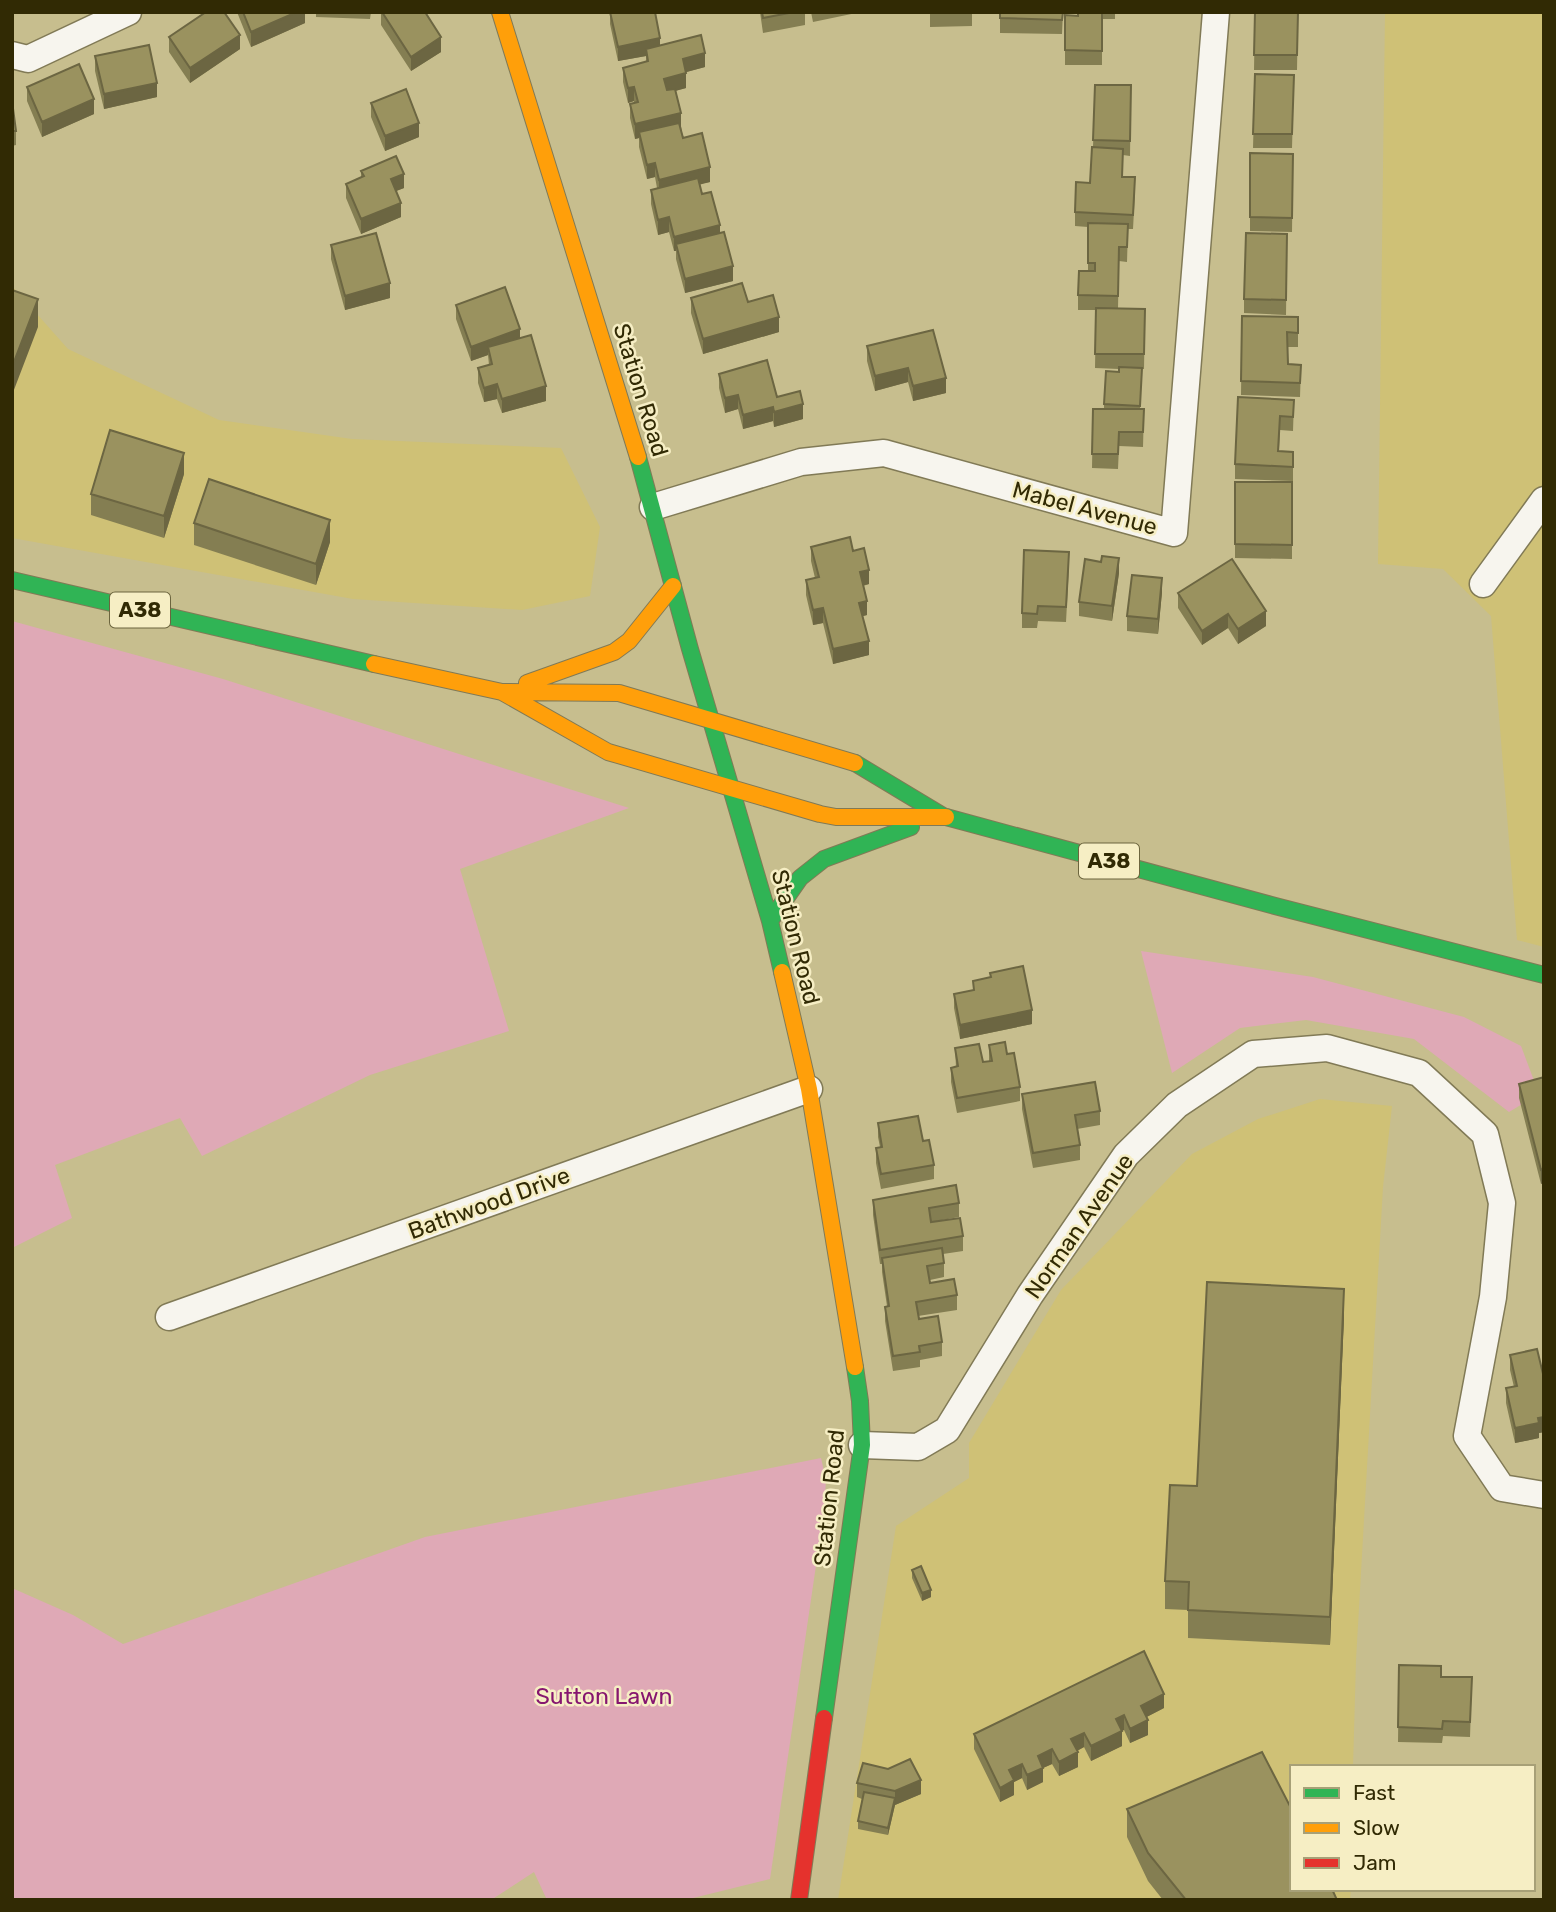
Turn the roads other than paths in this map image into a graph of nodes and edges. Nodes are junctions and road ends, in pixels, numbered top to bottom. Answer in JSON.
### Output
{"nodes":[{"id":1,"x":128,"y":12,"type":"edge"},
{"id":2,"x":500,"y":12,"type":"edge"},
{"id":3,"x":1216,"y":12,"type":"edge"},
{"id":4,"x":12,"y":55,"type":"edge"},
{"id":5,"x":1544,"y":500,"type":"edge"},
{"id":6,"x":653,"y":507,"type":"junction"},
{"id":7,"x":12,"y":580,"type":"edge"},
{"id":8,"x":1483,"y":584,"type":"dead end"},
{"id":9,"x":673,"y":586,"type":"junction"},
{"id":10,"x":502,"y":692,"type":"junction"},
{"id":11,"x":710,"y":718,"type":"junction"},
{"id":12,"x":733,"y":789,"type":"junction"},
{"id":13,"x":943,"y":816,"type":"junction"},
{"id":14,"x":770,"y":921,"type":"junction"},
{"id":15,"x":1544,"y":975,"type":"edge"},
{"id":16,"x":809,"y":1089,"type":"junction"},
{"id":17,"x":169,"y":1317,"type":"dead end"},
{"id":18,"x":862,"y":1445,"type":"junction"},
{"id":19,"x":1544,"y":1495,"type":"edge"},
{"id":20,"x":799,"y":1900,"type":"edge"}],
"edges":[{"from":1,"to":4,"type":"street"},
{"from":2,"to":6,"type":"main road","name":"Station Road"},
{"from":3,"to":6,"type":"street","name":"Mabel Avenue"},
{"from":5,"to":8,"type":"street"},
{"from":6,"to":9,"type":"main road","name":"Station Road"},
{"from":7,"to":10,"type":"main road","number":"A38"},
{"from":9,"to":10,"type":"main road"},
{"from":9,"to":11,"type":"main road","name":"Station Road"},
{"from":10,"to":11,"type":"main road","number":"A38"},
{"from":10,"to":12,"type":"main road","number":"A38"},
{"from":11,"to":12,"type":"main road","name":"Station Road"},
{"from":11,"to":13,"type":"main road","number":"A38"},
{"from":12,"to":13,"type":"main road","number":"A38"},
{"from":12,"to":14,"type":"main road","name":"Station Road"},
{"from":13,"to":14,"type":"main road"},
{"from":13,"to":15,"type":"main road","number":"A38"},
{"from":14,"to":16,"type":"main road","name":"Station Road"},
{"from":16,"to":17,"type":"street","name":"Bathwood Drive"},
{"from":16,"to":18,"type":"main road","name":"Station Road"},
{"from":18,"to":19,"type":"street","name":"Norman Avenue"},
{"from":18,"to":20,"type":"main road","name":"Station Road"}]}
